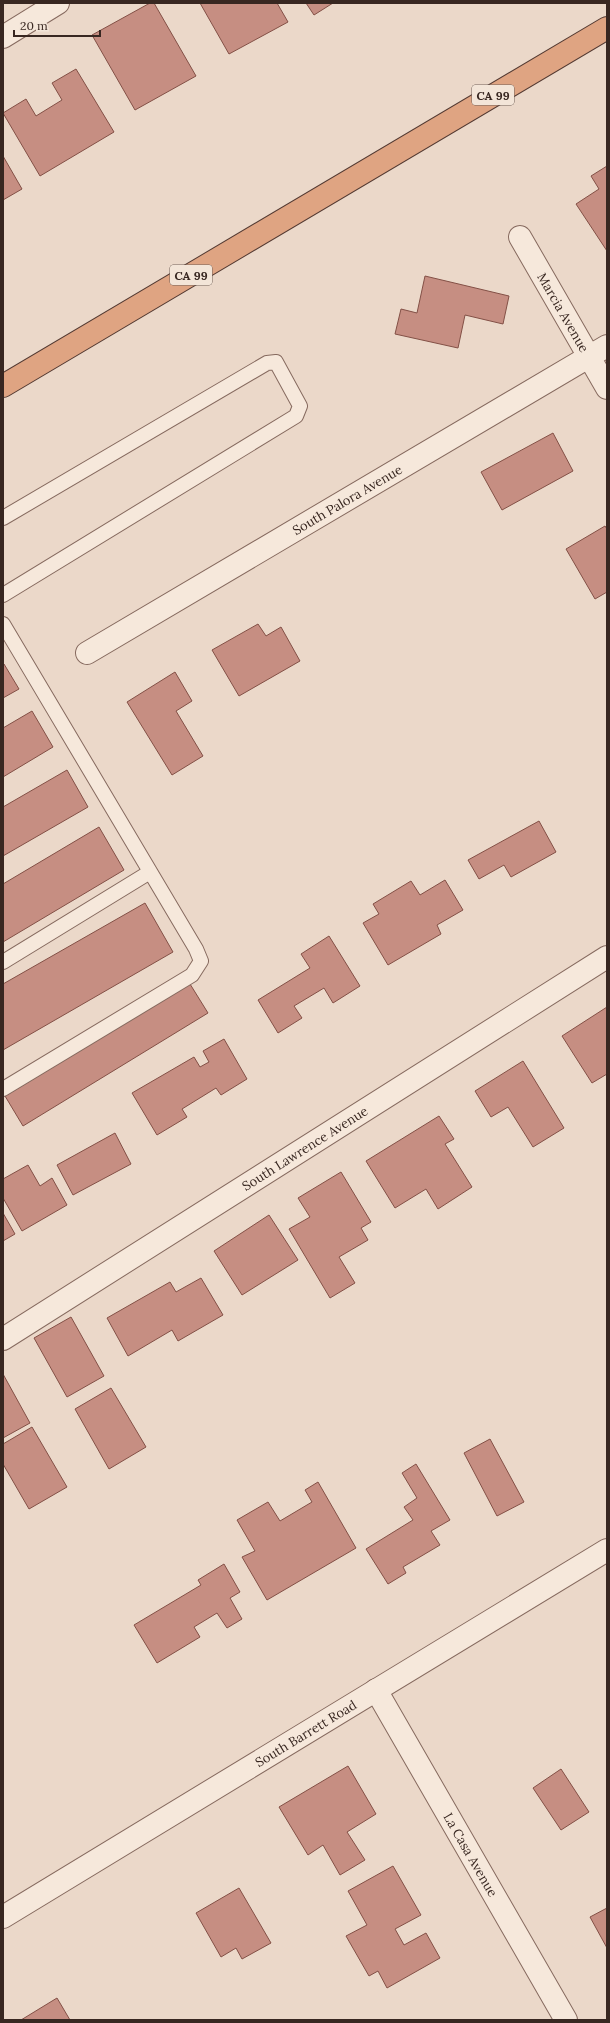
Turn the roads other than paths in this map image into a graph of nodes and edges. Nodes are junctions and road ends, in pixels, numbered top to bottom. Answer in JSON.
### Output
{"nodes":[{"id":1,"x":58,"y":3,"type":"edge"},
{"id":2,"x":607,"y":28,"type":"edge"},
{"id":3,"x":3,"y":37,"type":"edge"},
{"id":4,"x":520,"y":237,"type":"dead end"},
{"id":5,"x":598,"y":352,"type":"edge"},
{"id":6,"x":3,"y":386,"type":"edge"},
{"id":7,"x":607,"y":388,"type":"edge"},
{"id":8,"x":3,"y":518,"type":"edge"},
{"id":9,"x":3,"y":595,"type":"edge"},
{"id":10,"x":3,"y":624,"type":"edge"},
{"id":11,"x":87,"y":653,"type":"dead end"},
{"id":12,"x":150,"y":872,"type":"junction"},
{"id":13,"x":607,"y":957,"type":"edge"},
{"id":14,"x":3,"y":962,"type":"edge"},
{"id":15,"x":3,"y":1089,"type":"edge"},
{"id":16,"x":3,"y":1339,"type":"edge"},
{"id":17,"x":607,"y":1550,"type":"edge"},
{"id":18,"x":376,"y":1690,"type":"junction"},
{"id":19,"x":3,"y":1917,"type":"edge"},
{"id":20,"x":566,"y":2020,"type":"edge"}],
"edges":[{"from":1,"to":3,"type":"street"},
{"from":2,"to":6,"type":"highway","number":"CA 99"},
{"from":4,"to":5,"type":"street","name":"Marcia Avenue"},
{"from":5,"to":7,"type":"street","name":"Marcia Avenue"},
{"from":5,"to":11,"type":"street","name":"South Palora Avenue"},
{"from":8,"to":9,"type":"lane"},
{"from":10,"to":12,"type":"lane"},
{"from":12,"to":14,"type":"lane"},
{"from":12,"to":15,"type":"lane"},
{"from":13,"to":16,"type":"street","name":"South Lawrence Avenue"},
{"from":17,"to":18,"type":"street","name":"South Barrett Road"},
{"from":18,"to":19,"type":"street","name":"South Barrett Road"},
{"from":18,"to":20,"type":"street","name":"La Casa Avenue"}]}
